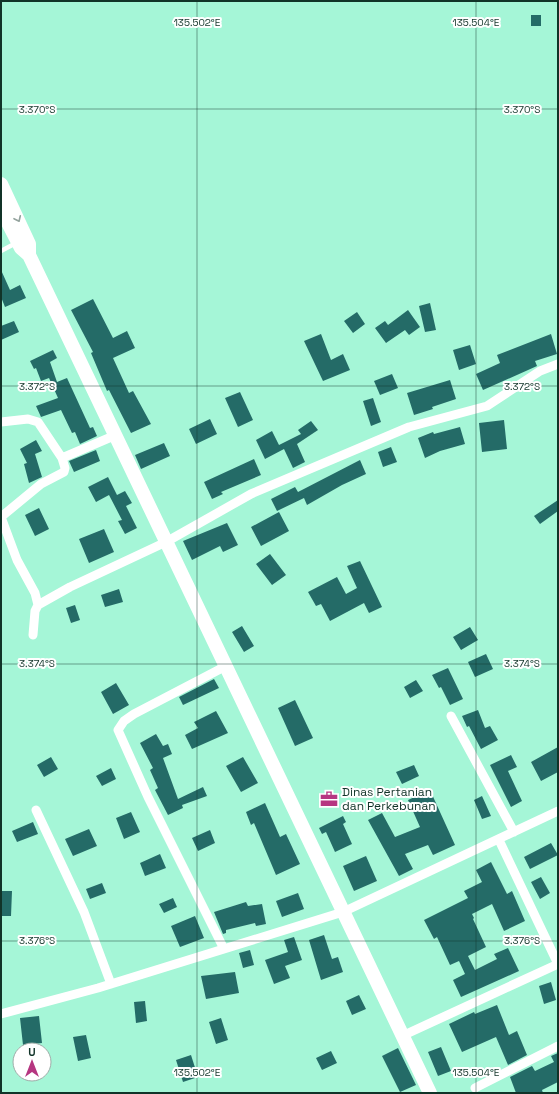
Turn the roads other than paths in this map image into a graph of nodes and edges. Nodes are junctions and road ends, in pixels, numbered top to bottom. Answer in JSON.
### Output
{"nodes":[{"id":1,"x":1,"y":184,"type":"edge"},
{"id":2,"x":1,"y":209,"type":"edge"},
{"id":3,"x":18,"y":242,"type":"junction"},
{"id":4,"x":1,"y":251,"type":"edge"},
{"id":5,"x":29,"y":255,"type":"junction"},
{"id":6,"x":558,"y":364,"type":"edge"},
{"id":7,"x":1,"y":422,"type":"edge"},
{"id":8,"x":116,"y":436,"type":"junction"},
{"id":9,"x":62,"y":458,"type":"junction"},
{"id":10,"x":1,"y":517,"type":"edge"},
{"id":11,"x":166,"y":542,"type":"junction"},
{"id":12,"x":38,"y":605,"type":"junction"},
{"id":13,"x":33,"y":635,"type":"dead end"},
{"id":14,"x":226,"y":666,"type":"junction"},
{"id":15,"x":451,"y":716,"type":"dead end"},
{"id":16,"x":36,"y":810,"type":"dead end"},
{"id":17,"x":558,"y":811,"type":"edge"},
{"id":18,"x":514,"y":832,"type":"junction"},
{"id":19,"x":499,"y":840,"type":"junction"},
{"id":20,"x":343,"y":912,"type":"junction"},
{"id":21,"x":224,"y":950,"type":"junction"},
{"id":22,"x":558,"y":964,"type":"edge"},
{"id":23,"x":111,"y":984,"type":"junction"},
{"id":24,"x":1,"y":1014,"type":"edge"},
{"id":25,"x":402,"y":1036,"type":"junction"},
{"id":26,"x":558,"y":1046,"type":"edge"},
{"id":27,"x":475,"y":1088,"type":"dead end"},
{"id":28,"x":429,"y":1093,"type":"edge"}],
"edges":[{"from":1,"to":5,"type":"highway","one_way":true},
{"from":2,"to":3,"type":"highway"},
{"from":3,"to":4,"type":"lane"},
{"from":3,"to":5,"type":"highway"},
{"from":5,"to":8,"type":"highway"},
{"from":6,"to":11,"type":"street"},
{"from":7,"to":9,"type":"street"},
{"from":8,"to":9,"type":"street"},
{"from":8,"to":11,"type":"highway"},
{"from":9,"to":10,"type":"street"},
{"from":10,"to":12,"type":"street"},
{"from":11,"to":12,"type":"street"},
{"from":11,"to":14,"type":"highway"},
{"from":12,"to":13,"type":"street"},
{"from":14,"to":20,"type":"highway"},
{"from":14,"to":21,"type":"street"},
{"from":15,"to":18,"type":"street"},
{"from":16,"to":23,"type":"street"},
{"from":17,"to":18,"type":"street"},
{"from":18,"to":19,"type":"street"},
{"from":19,"to":20,"type":"street"},
{"from":19,"to":22,"type":"street"},
{"from":20,"to":21,"type":"street"},
{"from":20,"to":25,"type":"highway"},
{"from":21,"to":23,"type":"street"},
{"from":22,"to":25,"type":"street"},
{"from":23,"to":24,"type":"street"},
{"from":25,"to":28,"type":"highway"},
{"from":26,"to":27,"type":"street"}]}
